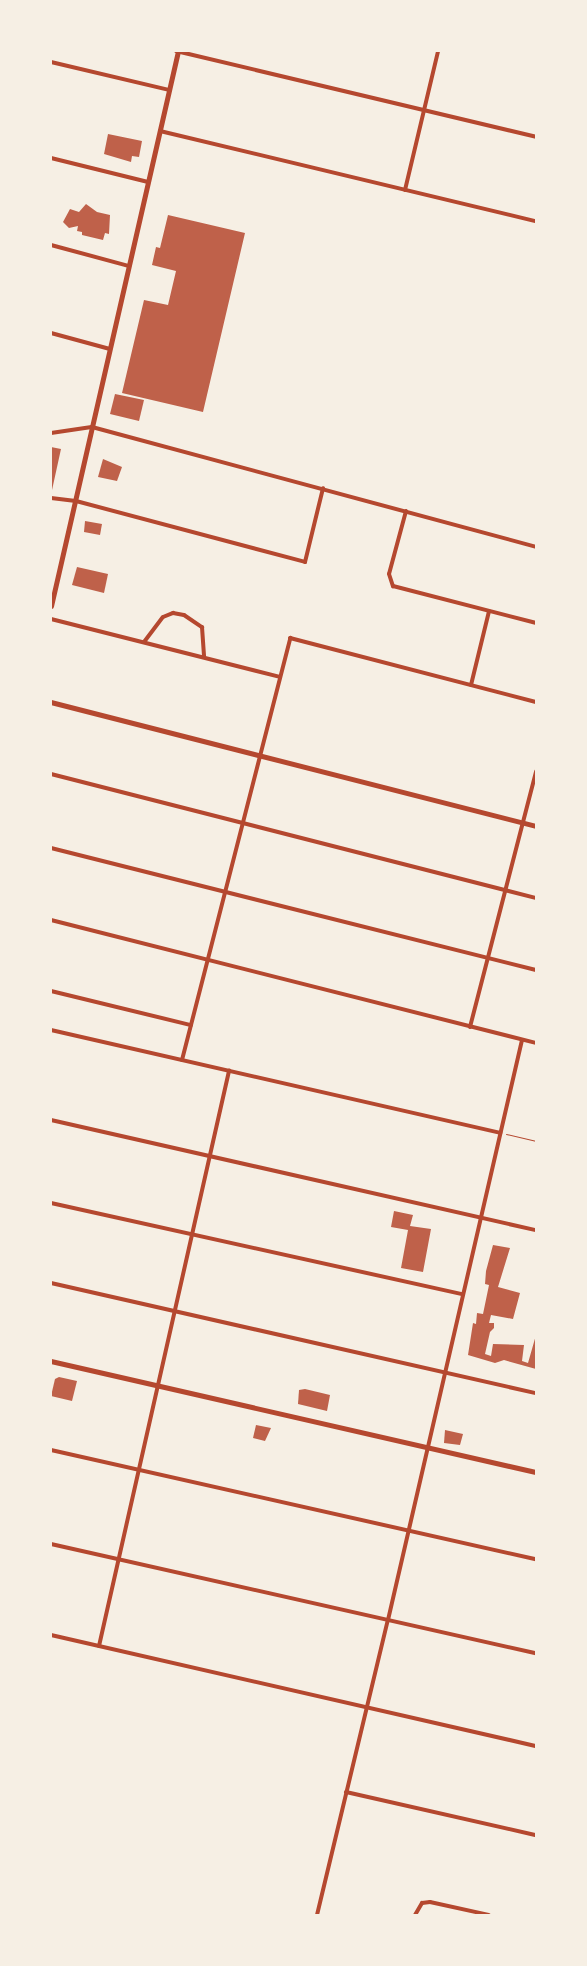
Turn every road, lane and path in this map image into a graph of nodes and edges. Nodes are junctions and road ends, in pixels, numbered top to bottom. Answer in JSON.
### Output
{"nodes":[{"id":1,"x":177,"y":51,"type":"edge"},
{"id":2,"x":438,"y":51,"type":"edge"},
{"id":3,"x":51,"y":62,"type":"edge"},
{"id":4,"x":169,"y":90,"type":"junction"},
{"id":5,"x":424,"y":111,"type":"junction"},
{"id":6,"x":160,"y":131,"type":"junction"},
{"id":7,"x":536,"y":137,"type":"edge"},
{"id":8,"x":51,"y":158,"type":"edge"},
{"id":9,"x":148,"y":182,"type":"junction"},
{"id":10,"x":406,"y":190,"type":"junction"},
{"id":11,"x":536,"y":221,"type":"edge"},
{"id":12,"x":51,"y":244,"type":"edge"},
{"id":13,"x":129,"y":266,"type":"junction"},
{"id":14,"x":51,"y":333,"type":"edge"},
{"id":15,"x":110,"y":349,"type":"junction"},
{"id":16,"x":92,"y":427,"type":"junction"},
{"id":17,"x":51,"y":433,"type":"edge"},
{"id":18,"x":323,"y":488,"type":"junction"},
{"id":19,"x":51,"y":498,"type":"edge"},
{"id":20,"x":76,"y":501,"type":"junction"},
{"id":21,"x":406,"y":511,"type":"junction"},
{"id":22,"x":536,"y":547,"type":"edge"},
{"id":23,"x":51,"y":606,"type":"edge"},
{"id":24,"x":489,"y":611,"type":"junction"},
{"id":25,"x":51,"y":619,"type":"edge"},
{"id":26,"x":536,"y":624,"type":"edge"},
{"id":27,"x":144,"y":642,"type":"junction"},
{"id":28,"x":204,"y":657,"type":"junction"},
{"id":29,"x":280,"y":677,"type":"junction"},
{"id":30,"x":471,"y":685,"type":"junction"},
{"id":31,"x":51,"y":702,"type":"edge"},
{"id":32,"x":536,"y":702,"type":"edge"},
{"id":33,"x":260,"y":755,"type":"junction"},
{"id":34,"x":536,"y":772,"type":"edge"},
{"id":35,"x":51,"y":774,"type":"edge"},
{"id":36,"x":243,"y":822,"type":"junction"},
{"id":37,"x":523,"y":822,"type":"junction"},
{"id":38,"x":536,"y":826,"type":"edge"},
{"id":39,"x":51,"y":848,"type":"edge"},
{"id":40,"x":225,"y":890,"type":"junction"},
{"id":41,"x":505,"y":890,"type":"junction"},
{"id":42,"x":536,"y":898,"type":"edge"},
{"id":43,"x":51,"y":920,"type":"edge"},
{"id":44,"x":488,"y":958,"type":"junction"},
{"id":45,"x":207,"y":960,"type":"junction"},
{"id":46,"x":536,"y":970,"type":"edge"},
{"id":47,"x":51,"y":991,"type":"edge"},
{"id":48,"x":191,"y":1025,"type":"junction"},
{"id":49,"x":470,"y":1027,"type":"junction"},
{"id":50,"x":51,"y":1030,"type":"edge"},
{"id":51,"x":522,"y":1040,"type":"junction"},
{"id":52,"x":536,"y":1043,"type":"edge"},
{"id":53,"x":182,"y":1060,"type":"junction"},
{"id":54,"x":229,"y":1071,"type":"junction"},
{"id":55,"x":51,"y":1120,"type":"edge"},
{"id":56,"x":500,"y":1133,"type":"junction"},
{"id":57,"x":536,"y":1141,"type":"edge"},
{"id":58,"x":210,"y":1156,"type":"junction"},
{"id":59,"x":51,"y":1203,"type":"edge"},
{"id":60,"x":480,"y":1217,"type":"junction"},
{"id":61,"x":536,"y":1230,"type":"edge"},
{"id":62,"x":193,"y":1234,"type":"junction"},
{"id":63,"x":51,"y":1283,"type":"edge"},
{"id":64,"x":462,"y":1294,"type":"junction"},
{"id":65,"x":176,"y":1311,"type":"junction"},
{"id":66,"x":51,"y":1361,"type":"edge"},
{"id":67,"x":444,"y":1372,"type":"junction"},
{"id":68,"x":159,"y":1384,"type":"junction"},
{"id":69,"x":536,"y":1393,"type":"edge"},
{"id":70,"x":427,"y":1447,"type":"junction"},
{"id":71,"x":51,"y":1450,"type":"edge"},
{"id":72,"x":138,"y":1469,"type":"junction"},
{"id":73,"x":536,"y":1472,"type":"edge"},
{"id":74,"x":407,"y":1530,"type":"junction"},
{"id":75,"x":51,"y":1544,"type":"edge"},
{"id":76,"x":118,"y":1559,"type":"junction"},
{"id":77,"x":536,"y":1559,"type":"edge"},
{"id":78,"x":388,"y":1620,"type":"junction"},
{"id":79,"x":51,"y":1635,"type":"edge"},
{"id":80,"x":99,"y":1646,"type":"junction"},
{"id":81,"x":536,"y":1653,"type":"edge"},
{"id":82,"x":367,"y":1707,"type":"junction"},
{"id":83,"x":536,"y":1746,"type":"edge"},
{"id":84,"x":346,"y":1792,"type":"junction"},
{"id":85,"x":536,"y":1835,"type":"edge"},
{"id":86,"x":317,"y":1915,"type":"edge"},
{"id":87,"x":415,"y":1915,"type":"edge"},
{"id":88,"x":490,"y":1915,"type":"edge"}],
"edges":[{"from":1,"to":4,"type":"main road"},
{"from":1,"to":5,"type":"street"},
{"from":2,"to":5,"type":"street"},
{"from":3,"to":4,"type":"street"},
{"from":4,"to":6,"type":"main road"},
{"from":5,"to":7,"type":"street"},
{"from":5,"to":10,"type":"street"},
{"from":6,"to":9,"type":"main road"},
{"from":6,"to":10,"type":"street"},
{"from":8,"to":9,"type":"street"},
{"from":9,"to":13,"type":"main road"},
{"from":10,"to":11,"type":"street"},
{"from":12,"to":13,"type":"street"},
{"from":13,"to":15,"type":"main road"},
{"from":14,"to":15,"type":"street"},
{"from":15,"to":16,"type":"main road"},
{"from":16,"to":17,"type":"street"},
{"from":16,"to":18,"type":"street"},
{"from":16,"to":20,"type":"main road"},
{"from":18,"to":20,"type":"street"},
{"from":18,"to":21,"type":"street"},
{"from":19,"to":20,"type":"street"},
{"from":20,"to":23,"type":"main road"},
{"from":21,"to":22,"type":"street"},
{"from":21,"to":24,"type":"street"},
{"from":24,"to":26,"type":"street"},
{"from":24,"to":30,"type":"street"},
{"from":25,"to":27,"type":"street"},
{"from":27,"to":28,"type":"street"},
{"from":27,"to":28,"type":"street"},
{"from":28,"to":29,"type":"street"},
{"from":29,"to":30,"type":"street"},
{"from":29,"to":33,"type":"street"},
{"from":30,"to":32,"type":"street"},
{"from":31,"to":33,"type":"street"},
{"from":33,"to":36,"type":"street"},
{"from":33,"to":37,"type":"street"},
{"from":34,"to":37,"type":"street"},
{"from":35,"to":36,"type":"street"},
{"from":36,"to":40,"type":"street"},
{"from":36,"to":41,"type":"street"},
{"from":37,"to":38,"type":"street"},
{"from":37,"to":41,"type":"street"},
{"from":39,"to":40,"type":"street"},
{"from":40,"to":44,"type":"street"},
{"from":40,"to":45,"type":"street"},
{"from":41,"to":42,"type":"street"},
{"from":41,"to":44,"type":"street"},
{"from":43,"to":45,"type":"street"},
{"from":44,"to":46,"type":"street"},
{"from":44,"to":49,"type":"street"},
{"from":45,"to":48,"type":"street"},
{"from":45,"to":49,"type":"street"},
{"from":47,"to":48,"type":"street"},
{"from":48,"to":53,"type":"street"},
{"from":49,"to":51,"type":"street"},
{"from":50,"to":53,"type":"street"},
{"from":51,"to":52,"type":"street"},
{"from":51,"to":56,"type":"street"},
{"from":53,"to":54,"type":"street"},
{"from":54,"to":56,"type":"street"},
{"from":54,"to":58,"type":"street"},
{"from":55,"to":58,"type":"street"},
{"from":56,"to":57,"type":"path"},
{"from":56,"to":60,"type":"street"},
{"from":58,"to":60,"type":"street"},
{"from":58,"to":62,"type":"street"},
{"from":59,"to":62,"type":"street"},
{"from":60,"to":61,"type":"street"},
{"from":60,"to":64,"type":"street"},
{"from":62,"to":64,"type":"street"},
{"from":62,"to":65,"type":"street"},
{"from":63,"to":65,"type":"street"},
{"from":64,"to":67,"type":"street"},
{"from":65,"to":67,"type":"street"},
{"from":65,"to":68,"type":"street"},
{"from":66,"to":68,"type":"street"},
{"from":67,"to":69,"type":"street"},
{"from":67,"to":70,"type":"street"},
{"from":68,"to":70,"type":"street"},
{"from":68,"to":72,"type":"street"},
{"from":70,"to":73,"type":"street"},
{"from":70,"to":74,"type":"street"},
{"from":71,"to":72,"type":"street"},
{"from":72,"to":74,"type":"street"},
{"from":72,"to":76,"type":"street"},
{"from":74,"to":77,"type":"street"},
{"from":74,"to":78,"type":"street"},
{"from":75,"to":76,"type":"street"},
{"from":76,"to":78,"type":"street"},
{"from":76,"to":80,"type":"street"},
{"from":78,"to":81,"type":"street"},
{"from":78,"to":82,"type":"street"},
{"from":79,"to":80,"type":"street"},
{"from":80,"to":82,"type":"street"},
{"from":82,"to":83,"type":"street"},
{"from":82,"to":84,"type":"street"},
{"from":84,"to":85,"type":"street"},
{"from":84,"to":86,"type":"street"},
{"from":87,"to":88,"type":"street"}]}
